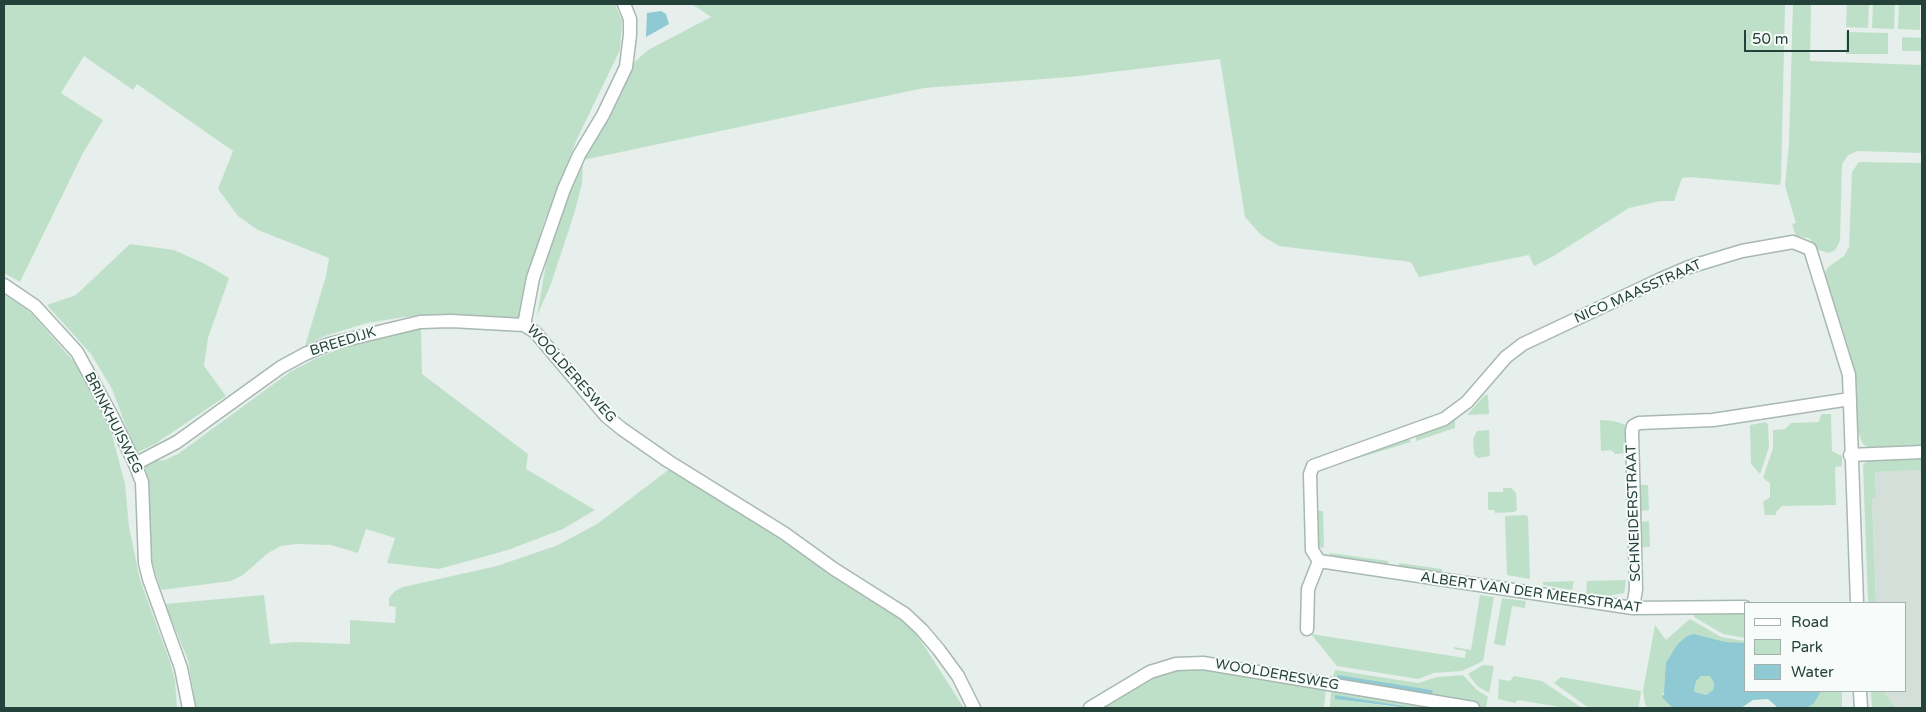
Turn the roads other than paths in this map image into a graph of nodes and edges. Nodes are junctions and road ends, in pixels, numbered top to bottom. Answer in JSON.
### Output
{"nodes":[{"id":1,"x":624,"y":4,"type":"edge"},
{"id":2,"x":4,"y":285,"type":"edge"},
{"id":3,"x":524,"y":325,"type":"junction"},
{"id":4,"x":1850,"y":399,"type":"junction"},
{"id":5,"x":1922,"y":452,"type":"edge"},
{"id":6,"x":1850,"y":455,"type":"junction"},
{"id":7,"x":135,"y":464,"type":"junction"},
{"id":8,"x":1319,"y":561,"type":"junction"},
{"id":9,"x":1857,"y":602,"type":"edge"},
{"id":10,"x":1744,"y":607,"type":"edge"},
{"id":11,"x":1633,"y":608,"type":"junction"},
{"id":12,"x":1307,"y":629,"type":"dead end"},
{"id":13,"x":1860,"y":692,"type":"edge"},
{"id":14,"x":189,"y":708,"type":"edge"},
{"id":15,"x":974,"y":708,"type":"edge"},
{"id":16,"x":1090,"y":708,"type":"edge"},
{"id":17,"x":1473,"y":708,"type":"edge"},
{"id":18,"x":1861,"y":708,"type":"edge"}],
"edges":[{"from":1,"to":3,"type":"street","name":"WOOLDERESWEG"},
{"from":2,"to":7,"type":"street","name":"BRINKHUISWEG"},
{"from":3,"to":7,"type":"street","name":"BREEDIJK"},
{"from":3,"to":15,"type":"street","name":"WOOLDERESWEG"},
{"from":4,"to":6,"type":"street","name":"NICO MAASSTRAAT"},
{"from":4,"to":8,"type":"street","name":"NICO MAASSTRAAT"},
{"from":4,"to":11,"type":"street","name":"SCHNEIDERSTRAAT"},
{"from":5,"to":6,"type":"street"},
{"from":6,"to":9,"type":"street","name":"NICO MAASSTRAAT"},
{"from":7,"to":14,"type":"street","name":"BRINKHUISWEG"},
{"from":8,"to":11,"type":"street","name":"ALBERT VAN DER MEERSTRAAT"},
{"from":8,"to":12,"type":"street"},
{"from":10,"to":11,"type":"street","name":"ALBERT VAN DER MEERSTRAAT"},
{"from":13,"to":18,"type":"street"},
{"from":16,"to":17,"type":"street","name":"WOOLDERESWEG"}]}
